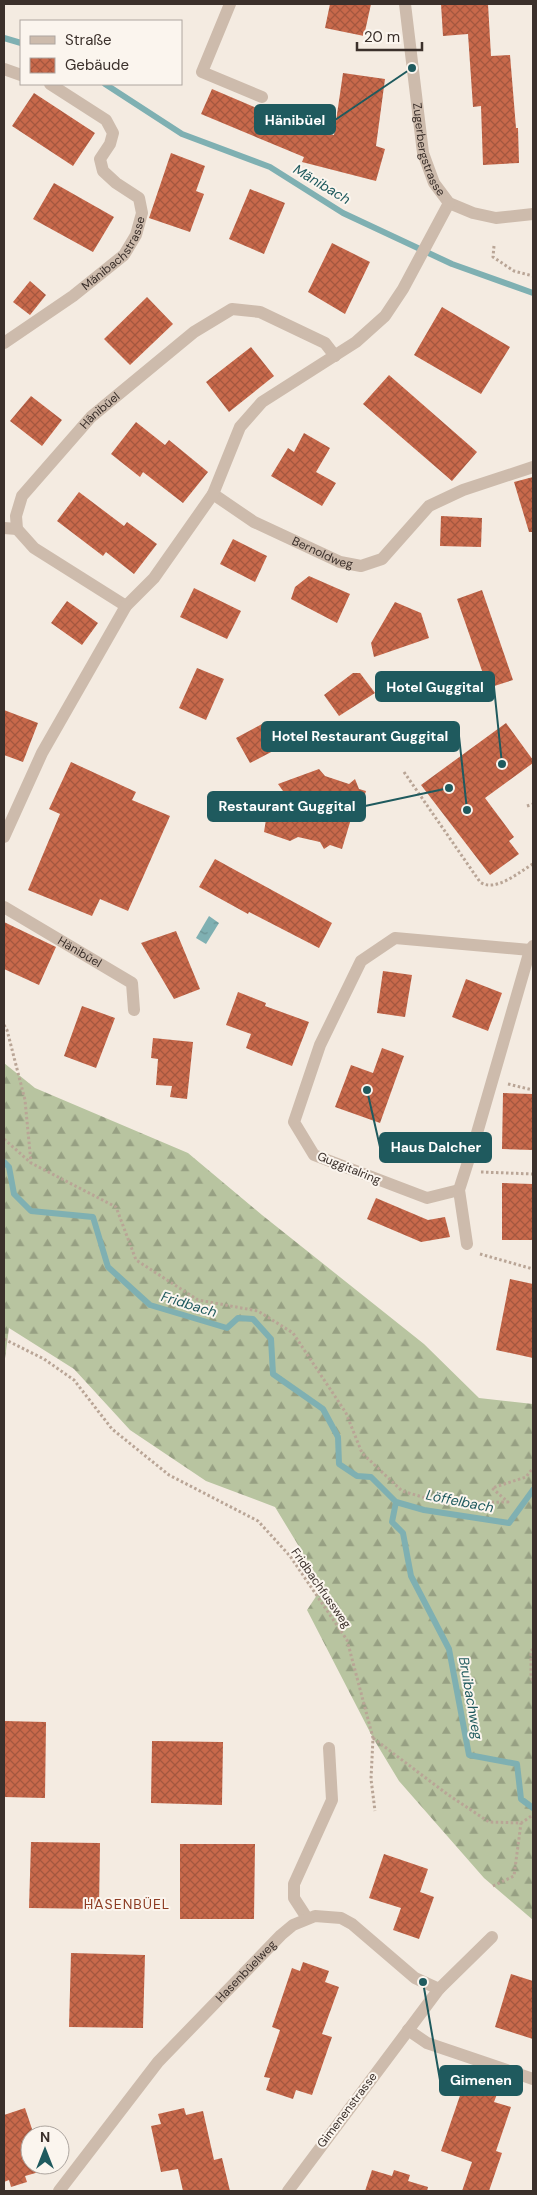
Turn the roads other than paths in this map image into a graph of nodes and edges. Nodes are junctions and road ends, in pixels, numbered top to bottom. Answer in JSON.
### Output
{"nodes":[{"id":1,"x":230,"y":4,"type":"edge"},
{"id":2,"x":405,"y":4,"type":"edge"},
{"id":3,"x":4,"y":69,"type":"edge"},
{"id":4,"x":20,"y":75,"type":"edge"},
{"id":5,"x":52,"y":85,"type":"edge"},
{"id":6,"x":262,"y":97,"type":"dead end"},
{"id":7,"x":449,"y":203,"type":"junction"},
{"id":8,"x":533,"y":214,"type":"edge"},
{"id":9,"x":4,"y":343,"type":"edge"},
{"id":10,"x":335,"y":356,"type":"junction"},
{"id":11,"x":533,"y":467,"type":"edge"},
{"id":12,"x":213,"y":494,"type":"junction"},
{"id":13,"x":10,"y":528,"type":"edge"},
{"id":14,"x":126,"y":606,"type":"junction"},
{"id":15,"x":4,"y":837,"type":"edge"},
{"id":16,"x":4,"y":906,"type":"edge"},
{"id":17,"x":532,"y":948,"type":"edge"},
{"id":18,"x":134,"y":1010,"type":"dead end"},
{"id":19,"x":458,"y":1190,"type":"junction"},
{"id":20,"x":467,"y":1244,"type":"road end"},
{"id":21,"x":329,"y":1748,"type":"dead end"},
{"id":22,"x":307,"y":1918,"type":"junction"},
{"id":23,"x":492,"y":1937,"type":"dead end"},
{"id":24,"x":439,"y":1989,"type":"junction"},
{"id":25,"x":408,"y":2030,"type":"junction"},
{"id":26,"x":533,"y":2079,"type":"edge"},
{"id":27,"x":59,"y":2191,"type":"edge"},
{"id":28,"x":288,"y":2191,"type":"edge"}],
"edges":[{"from":1,"to":6,"type":"street"},
{"from":2,"to":7,"type":"street","name":"Zugerbergstrasse"},
{"from":3,"to":4,"type":"street"},
{"from":5,"to":9,"type":"street","name":"Mänibachstrasse"},
{"from":7,"to":8,"type":"street","name":"Zugerbergstrasse"},
{"from":7,"to":10,"type":"street"},
{"from":10,"to":12,"type":"street"},
{"from":10,"to":13,"type":"street","name":"Hänibüel"},
{"from":11,"to":12,"type":"street","name":"Bernoldweg"},
{"from":12,"to":14,"type":"street"},
{"from":13,"to":14,"type":"street","name":"Hänibüel"},
{"from":14,"to":15,"type":"street"},
{"from":16,"to":18,"type":"street","name":"Hänibüel"},
{"from":17,"to":19,"type":"street","name":"Guggitalring"},
{"from":17,"to":19,"type":"street","name":"Guggitalring"},
{"from":19,"to":20,"type":"street"},
{"from":21,"to":22,"type":"street"},
{"from":22,"to":24,"type":"street"},
{"from":22,"to":27,"type":"street","name":"Hasenbüelweg"},
{"from":23,"to":24,"type":"street"},
{"from":24,"to":25,"type":"street"},
{"from":25,"to":26,"type":"street"},
{"from":25,"to":28,"type":"street","name":"Gimenenstrasse"}]}
